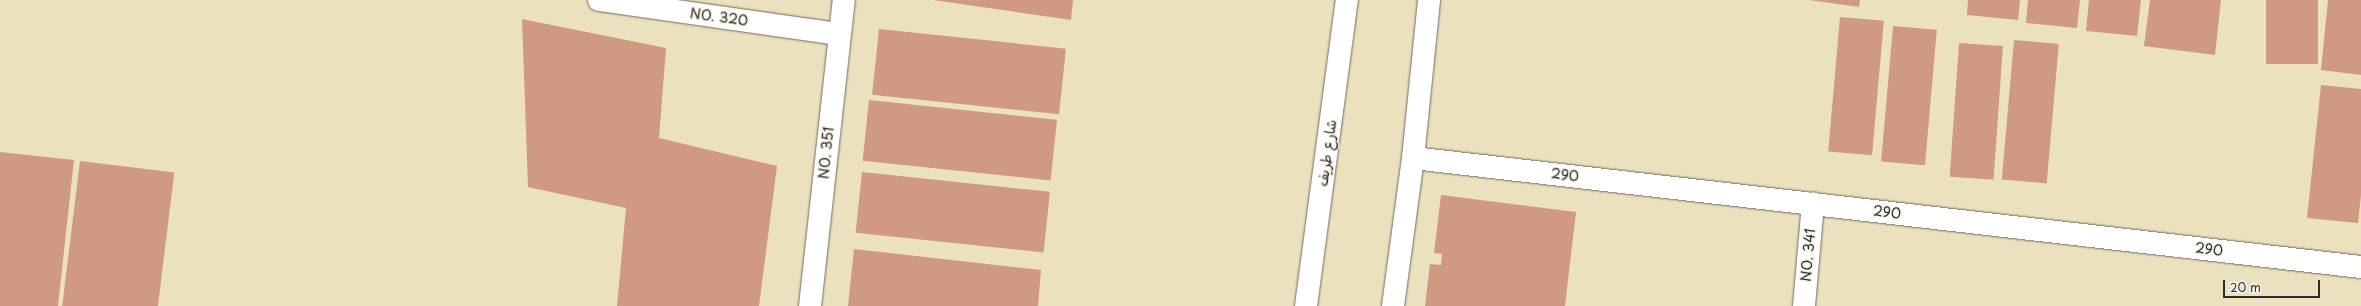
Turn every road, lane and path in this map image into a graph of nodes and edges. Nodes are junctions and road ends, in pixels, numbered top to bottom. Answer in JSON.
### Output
{"nodes":[{"id":1,"x":599,"y":0,"type":"edge"},
{"id":2,"x":844,"y":0,"type":"edge"},
{"id":3,"x":1347,"y":0,"type":"edge"},
{"id":4,"x":1429,"y":0,"type":"edge"},
{"id":5,"x":839,"y":34,"type":"junction"},
{"id":6,"x":1413,"y":158,"type":"junction"},
{"id":7,"x":1813,"y":203,"type":"junction"},
{"id":8,"x":2361,"y":267,"type":"edge"},
{"id":9,"x":810,"y":306,"type":"edge"},
{"id":10,"x":1306,"y":306,"type":"edge"},
{"id":11,"x":1393,"y":306,"type":"edge"},
{"id":12,"x":1804,"y":306,"type":"edge"}],
"edges":[{"from":1,"to":5,"type":"street","name":"NO. 320"},
{"from":2,"to":5,"type":"street","name":"NO. 351"},
{"from":3,"to":10,"type":"street","name":"شارع طريف"},
{"from":4,"to":6,"type":"street"},
{"from":5,"to":9,"type":"street","name":"NO. 351"},
{"from":6,"to":7,"type":"street","name":"290"},
{"from":6,"to":11,"type":"street"},
{"from":7,"to":8,"type":"street","name":"290"},
{"from":7,"to":12,"type":"street","name":"NO. 341"}]}
